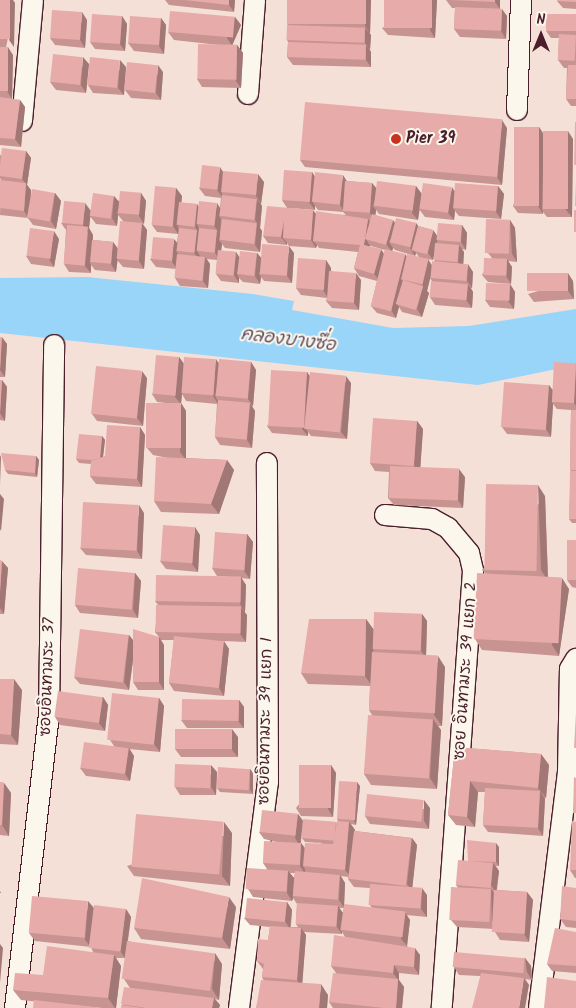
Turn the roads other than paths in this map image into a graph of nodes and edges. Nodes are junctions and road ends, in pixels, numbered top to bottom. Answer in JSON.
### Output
{"nodes":[{"id":1,"x":33,"y":0,"type":"edge"},
{"id":2,"x":255,"y":0,"type":"edge"},
{"id":3,"x":521,"y":0,"type":"edge"},
{"id":4,"x":248,"y":94,"type":"dead end"},
{"id":5,"x":516,"y":110,"type":"dead end"},
{"id":6,"x":22,"y":121,"type":"dead end"},
{"id":7,"x":54,"y":345,"type":"dead end"},
{"id":8,"x":267,"y":463,"type":"dead end"},
{"id":9,"x":385,"y":515,"type":"dead end"},
{"id":10,"x":576,"y":659,"type":"edge"},
{"id":11,"x":572,"y":772,"type":"edge"},
{"id":12,"x":15,"y":1008,"type":"edge"},
{"id":13,"x":239,"y":1008,"type":"edge"},
{"id":14,"x":442,"y":1008,"type":"edge"},
{"id":15,"x":538,"y":1008,"type":"edge"}],
"edges":[{"from":1,"to":6,"type":"street"},
{"from":2,"to":4,"type":"street"},
{"from":3,"to":5,"type":"street"},
{"from":7,"to":12,"type":"street","name":"ซอยอินทามระ 37"},
{"from":8,"to":13,"type":"street","name":"ซอยอินทามระ 39 แยก 1"},
{"from":9,"to":14,"type":"street","name":"ซอย อินทามระ 39 แยก 2"},
{"from":10,"to":11,"type":"street"},
{"from":11,"to":15,"type":"street"}]}
